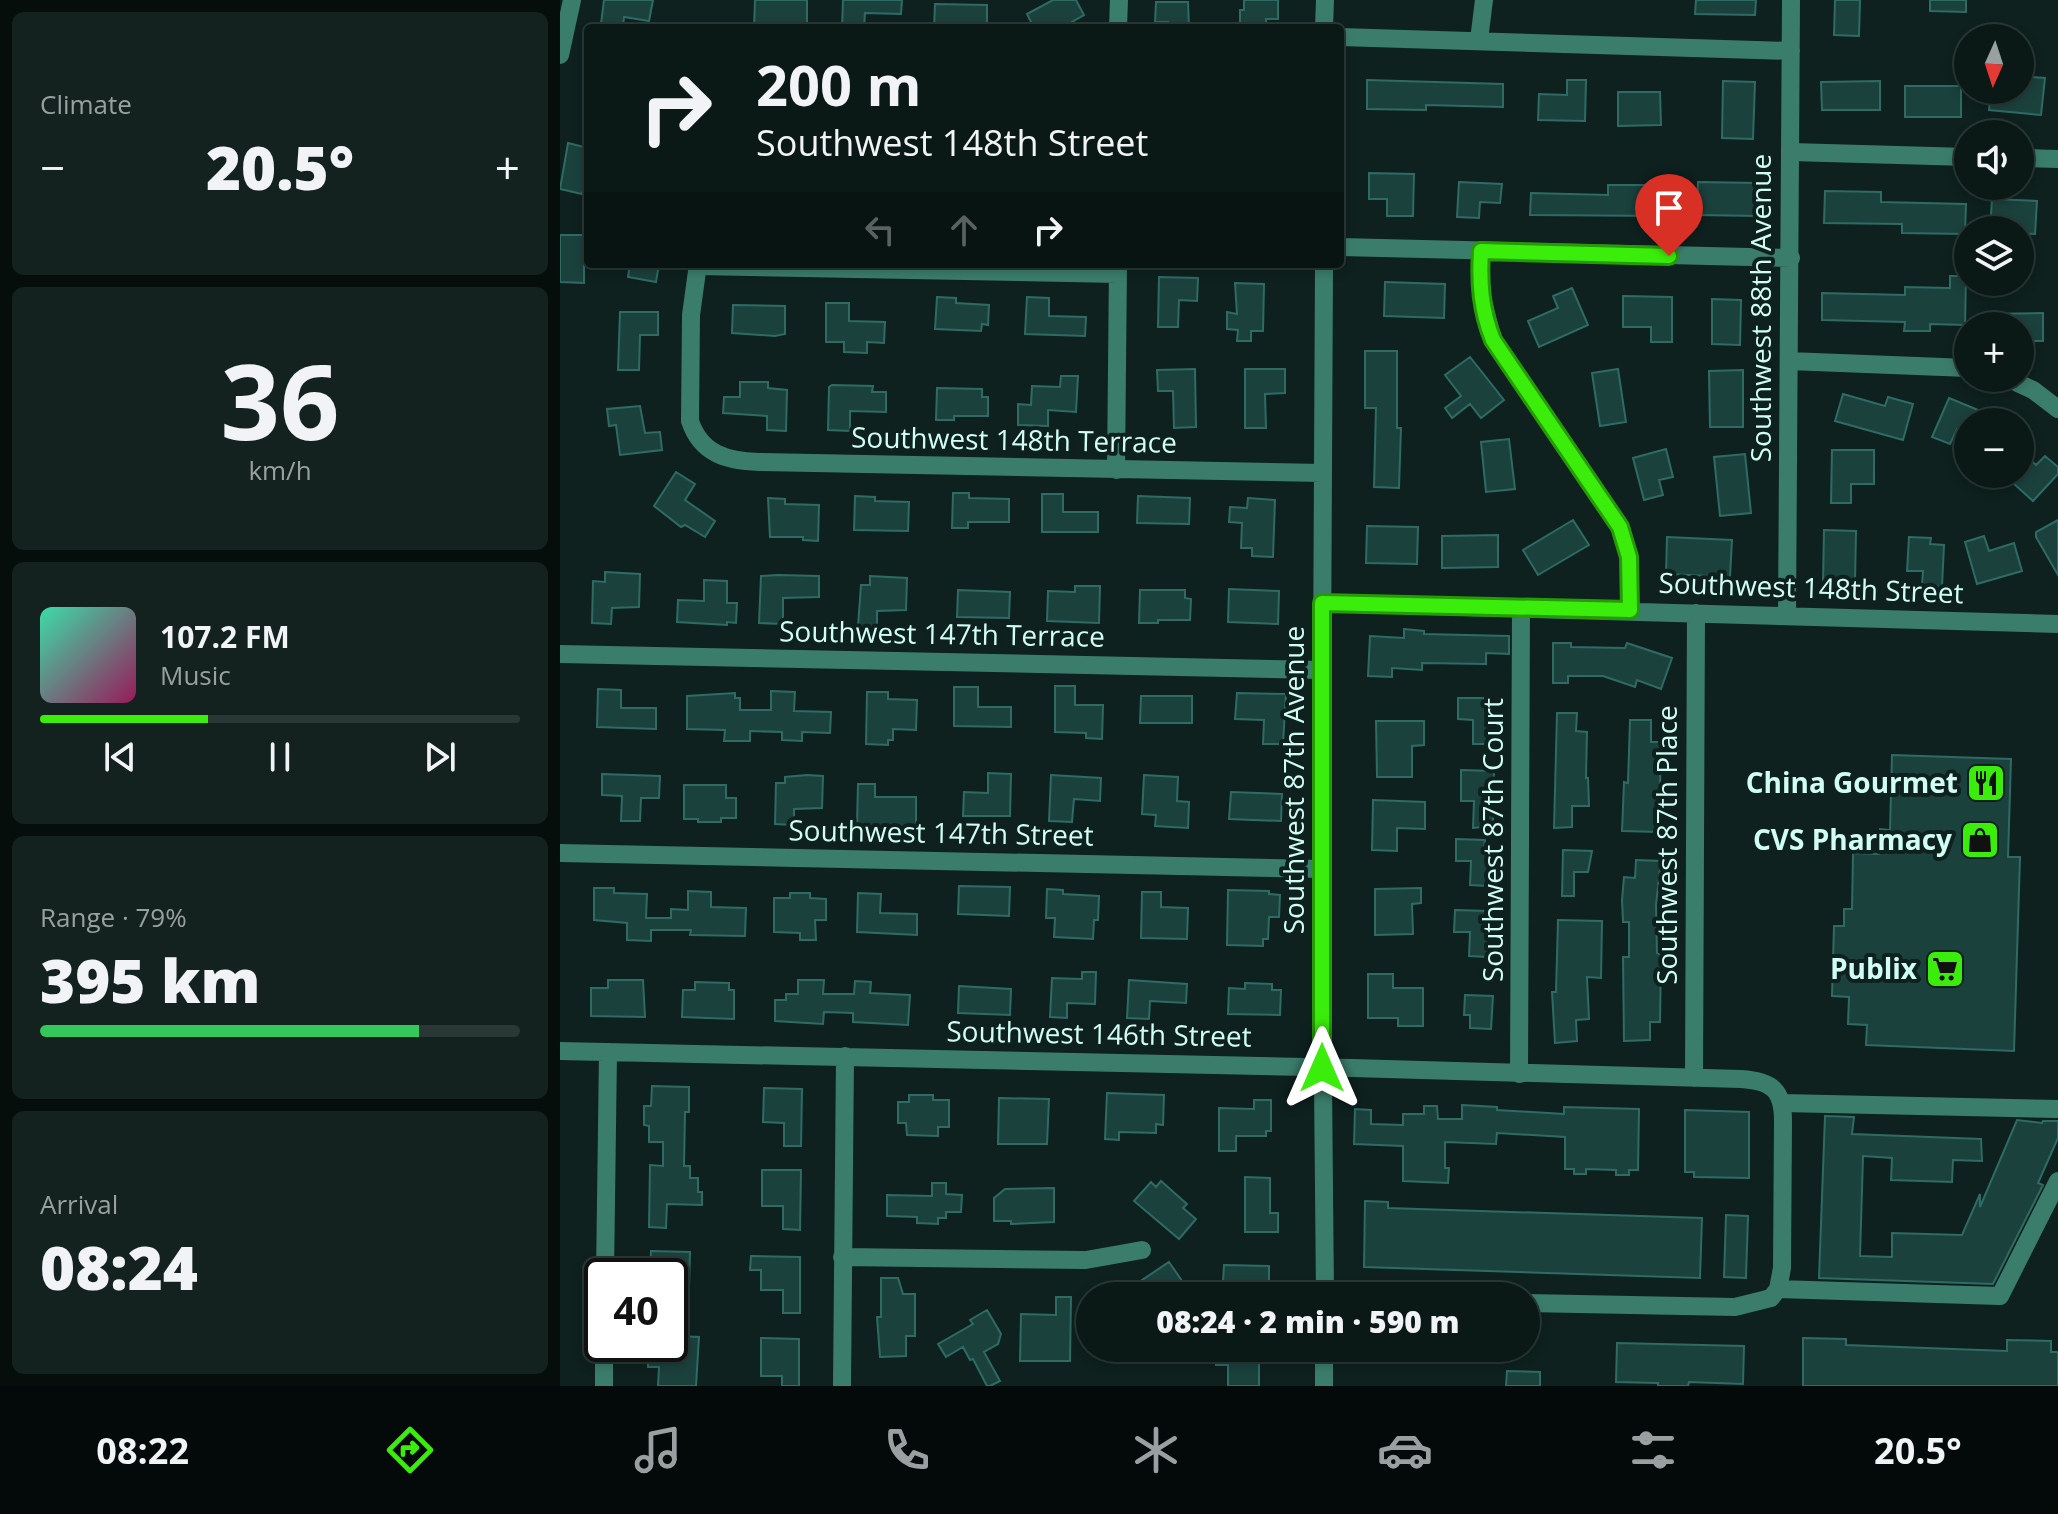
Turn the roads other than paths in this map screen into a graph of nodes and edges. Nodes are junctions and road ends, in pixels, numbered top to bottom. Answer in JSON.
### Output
{"nodes":[{"id":1,"x":572,"y":0,"type":"edge"},
{"id":2,"x":1119,"y":0,"type":"edge"},
{"id":3,"x":1325,"y":0,"type":"edge"},
{"id":4,"x":1484,"y":0,"type":"edge"},
{"id":5,"x":1791,"y":0,"type":"edge"},
{"id":6,"x":1118,"y":24,"type":"edge"},
{"id":7,"x":1324,"y":24,"type":"edge"},
{"id":8,"x":1344,"y":37,"type":"edge"},
{"id":9,"x":1479,"y":40,"type":"junction"},
{"id":10,"x":1791,"y":51,"type":"junction"},
{"id":11,"x":560,"y":55,"type":"edge"},
{"id":12,"x":1791,"y":152,"type":"junction"},
{"id":13,"x":1954,"y":157,"type":"edge"},
{"id":14,"x":2034,"y":158,"type":"edge"},
{"id":15,"x":2058,"y":159,"type":"edge"},
{"id":16,"x":1344,"y":247,"type":"edge"},
{"id":17,"x":1481,"y":251,"type":"junction"},
{"id":18,"x":1791,"y":258,"type":"junction"},
{"id":19,"x":697,"y":268,"type":"edge"},
{"id":20,"x":1013,"y":268,"type":"edge"},
{"id":21,"x":1324,"y":268,"type":"edge"},
{"id":22,"x":1118,"y":269,"type":"edge"},
{"id":23,"x":1789,"y":361,"type":"junction"},
{"id":24,"x":1954,"y":367,"type":"edge"},
{"id":25,"x":2034,"y":391,"type":"edge"},
{"id":26,"x":2058,"y":409,"type":"edge"},
{"id":27,"x":1116,"y":470,"type":"junction"},
{"id":28,"x":1323,"y":473,"type":"junction"},
{"id":29,"x":1322,"y":603,"type":"junction"},
{"id":30,"x":1521,"y":607,"type":"junction"},
{"id":31,"x":1630,"y":610,"type":"junction"},
{"id":32,"x":1696,"y":613,"type":"junction"},
{"id":33,"x":1787,"y":616,"type":"junction"},
{"id":34,"x":2058,"y":624,"type":"edge"},
{"id":35,"x":560,"y":654,"type":"edge"},
{"id":36,"x":1322,"y":670,"type":"junction"},
{"id":37,"x":560,"y":853,"type":"edge"},
{"id":38,"x":1321,"y":869,"type":"junction"},
{"id":39,"x":560,"y":1051,"type":"edge"},
{"id":40,"x":608,"y":1052,"type":"junction"},
{"id":41,"x":845,"y":1056,"type":"junction"},
{"id":42,"x":1322,"y":1068,"type":"junction"},
{"id":43,"x":1519,"y":1074,"type":"junction"},
{"id":44,"x":1694,"y":1078,"type":"junction"},
{"id":45,"x":1782,"y":1103,"type":"junction"},
{"id":46,"x":2058,"y":1109,"type":"edge"},
{"id":47,"x":2058,"y":1181,"type":"edge"},
{"id":48,"x":1142,"y":1250,"type":"dead end"},
{"id":49,"x":842,"y":1257,"type":"junction"},
{"id":50,"x":605,"y":1258,"type":"edge"},
{"id":51,"x":1325,"y":1282,"type":"edge"},
{"id":52,"x":1778,"y":1289,"type":"junction"},
{"id":53,"x":1540,"y":1303,"type":"edge"},
{"id":54,"x":604,"y":1362,"type":"edge"},
{"id":55,"x":1324,"y":1362,"type":"edge"},
{"id":56,"x":604,"y":1386,"type":"edge"},
{"id":57,"x":842,"y":1386,"type":"edge"},
{"id":58,"x":1324,"y":1386,"type":"edge"}],
"edges":[{"from":1,"to":11,"type":"street"},
{"from":2,"to":6,"type":"street"},
{"from":3,"to":7,"type":"street"},
{"from":4,"to":9,"type":"street"},
{"from":5,"to":10,"type":"street","name":"Southwest 88th Avenue"},
{"from":8,"to":9,"type":"street"},
{"from":9,"to":10,"type":"street"},
{"from":10,"to":12,"type":"street","name":"Southwest 88th Avenue"},
{"from":12,"to":13,"type":"street"},
{"from":12,"to":18,"type":"street","name":"Southwest 88th Avenue"},
{"from":14,"to":15,"type":"street"},
{"from":16,"to":17,"type":"street"},
{"from":17,"to":18,"type":"street"},
{"from":17,"to":31,"type":"street"},
{"from":18,"to":23,"type":"street","name":"Southwest 88th Avenue"},
{"from":19,"to":27,"type":"street","name":"Southwest 148th Terrace"},
{"from":20,"to":22,"type":"street"},
{"from":21,"to":28,"type":"street","name":"Southwest 87th Avenue"},
{"from":22,"to":27,"type":"street"},
{"from":23,"to":24,"type":"street"},
{"from":23,"to":33,"type":"street","name":"Southwest 88th Avenue"},
{"from":25,"to":26,"type":"street"},
{"from":27,"to":28,"type":"street","name":"Southwest 148th Terrace"},
{"from":28,"to":29,"type":"street","name":"Southwest 87th Avenue"},
{"from":29,"to":30,"type":"street","name":"Southwest 148th Street"},
{"from":29,"to":36,"type":"street","name":"Southwest 87th Avenue"},
{"from":30,"to":31,"type":"street","name":"Southwest 148th Street"},
{"from":30,"to":43,"type":"street","name":"Southwest 87th Court"},
{"from":31,"to":32,"type":"street","name":"Southwest 148th Street"},
{"from":32,"to":33,"type":"street","name":"Southwest 148th Street"},
{"from":32,"to":44,"type":"street","name":"Southwest 87th Place"},
{"from":33,"to":34,"type":"street","name":"Southwest 148th Street"},
{"from":35,"to":36,"type":"street","name":"Southwest 147th Terrace"},
{"from":36,"to":38,"type":"street","name":"Southwest 87th Avenue"},
{"from":37,"to":38,"type":"street","name":"Southwest 147th Street"},
{"from":38,"to":42,"type":"street","name":"Southwest 87th Avenue"},
{"from":39,"to":40,"type":"street","name":"Southwest 146th Street"},
{"from":40,"to":41,"type":"street","name":"Southwest 146th Street"},
{"from":40,"to":50,"type":"street"},
{"from":41,"to":42,"type":"street","name":"Southwest 146th Street"},
{"from":41,"to":49,"type":"street"},
{"from":42,"to":43,"type":"street","name":"Southwest 146th Street"},
{"from":42,"to":51,"type":"street","name":"Southwest 87th Avenue"},
{"from":43,"to":44,"type":"street","name":"Southwest 146th Street"},
{"from":44,"to":45,"type":"street","name":"Southwest 146th Street"},
{"from":45,"to":46,"type":"street"},
{"from":45,"to":52,"type":"street"},
{"from":47,"to":52,"type":"street"},
{"from":48,"to":49,"type":"street"},
{"from":49,"to":57,"type":"street"},
{"from":52,"to":53,"type":"street"},
{"from":54,"to":56,"type":"street"},
{"from":55,"to":58,"type":"street"}]}
